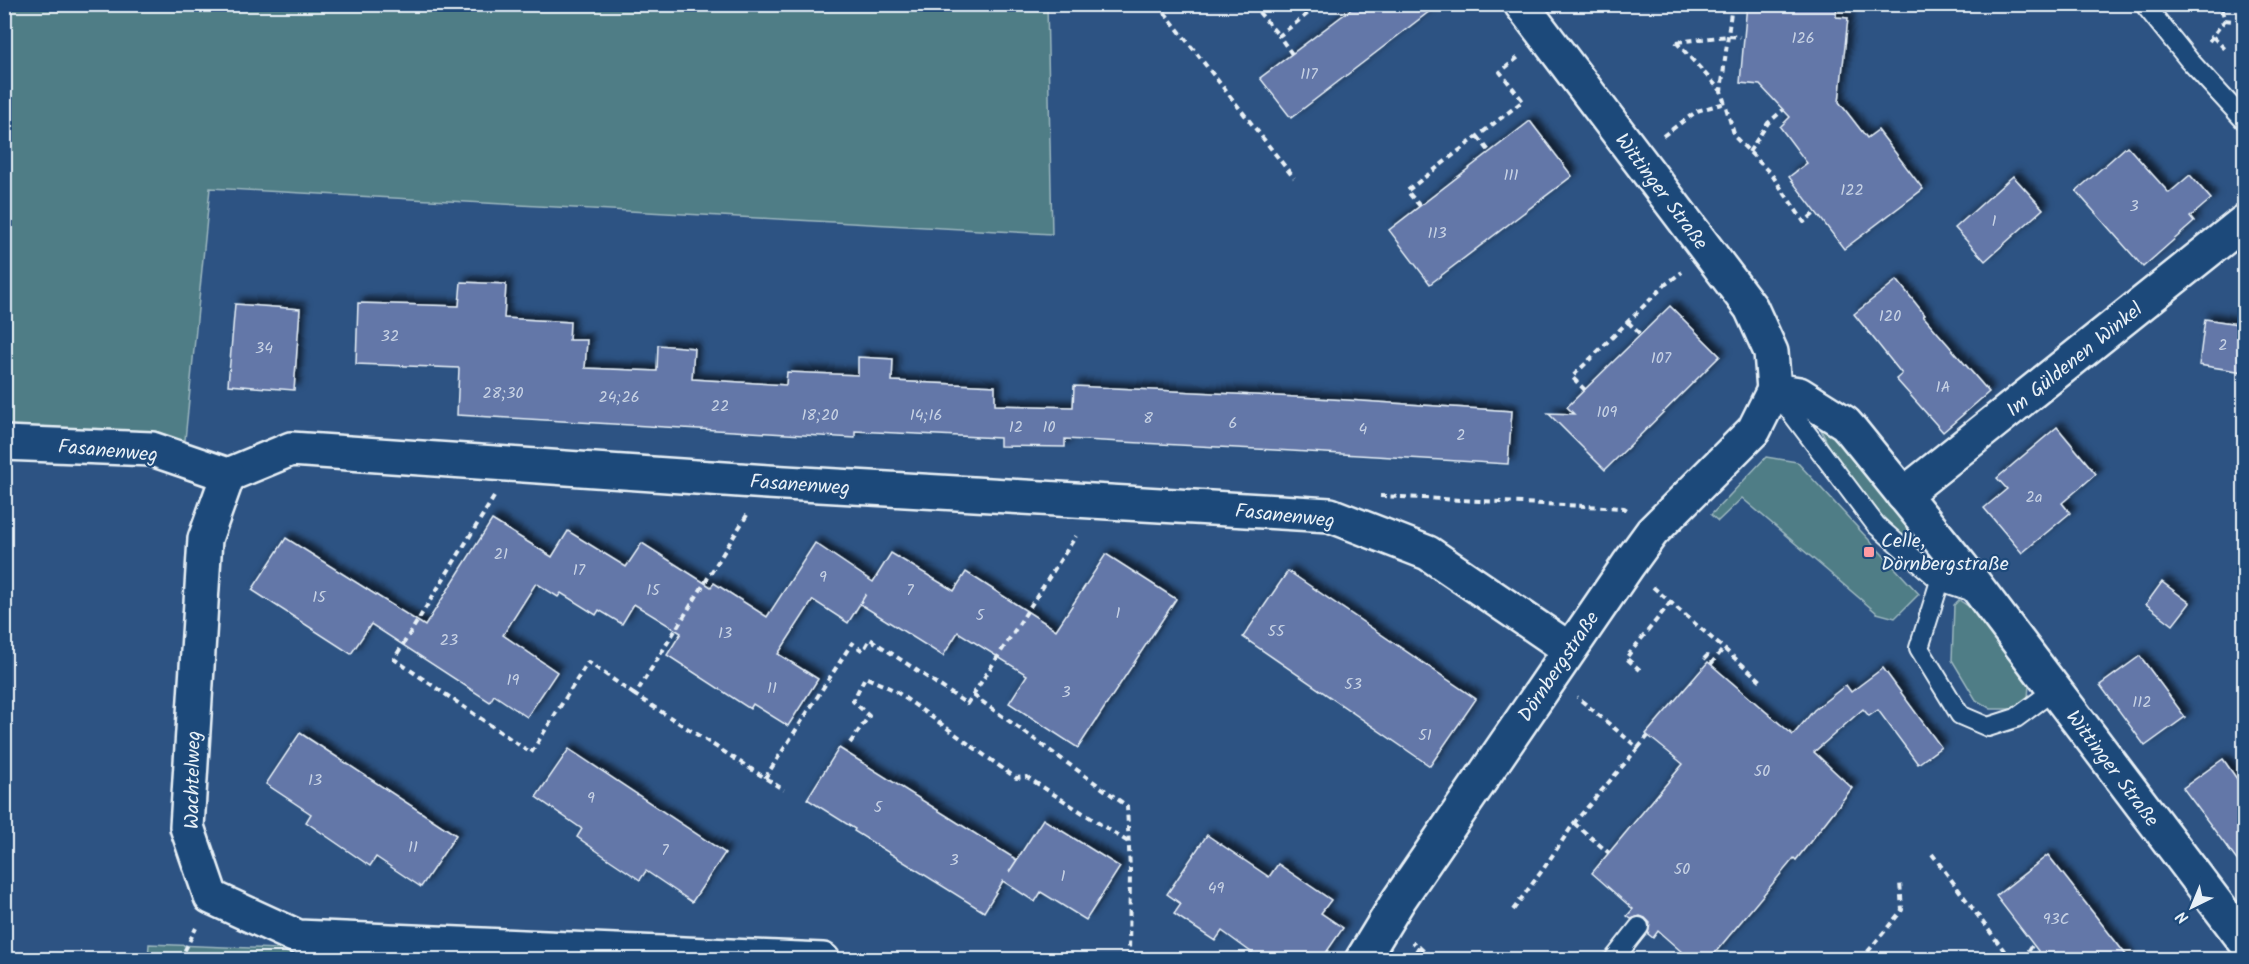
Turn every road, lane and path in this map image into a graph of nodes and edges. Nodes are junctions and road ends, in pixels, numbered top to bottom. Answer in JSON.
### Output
{"nodes":[{"id":1,"x":1158,"y":4,"type":"edge"},
{"id":2,"x":1252,"y":4,"type":"edge"},
{"id":3,"x":1320,"y":4,"type":"edge"},
{"id":4,"x":1521,"y":4,"type":"edge"},
{"id":5,"x":1732,"y":4,"type":"edge"},
{"id":6,"x":2144,"y":4,"type":"edge"},
{"id":7,"x":2220,"y":4,"type":"edge"},
{"id":8,"x":2225,"y":20,"type":"junction"},
{"id":9,"x":2234,"y":21,"type":"dead end"},
{"id":10,"x":1279,"y":36,"type":"junction"},
{"id":11,"x":1728,"y":36,"type":"junction"},
{"id":12,"x":1545,"y":37,"type":"junction"},
{"id":13,"x":1740,"y":37,"type":"dead end"},
{"id":14,"x":2213,"y":37,"type":"junction"},
{"id":15,"x":2226,"y":50,"type":"dead end"},
{"id":16,"x":1292,"y":54,"type":"dead end"},
{"id":17,"x":2189,"y":60,"type":"junction"},
{"id":18,"x":1721,"y":91,"type":"junction"},
{"id":19,"x":1725,"y":103,"type":"junction"},
{"id":20,"x":1784,"y":110,"type":"dead end"},
{"id":21,"x":2244,"y":120,"type":"edge"},
{"id":22,"x":1478,"y":137,"type":"junction"},
{"id":23,"x":1490,"y":152,"type":"dead end"},
{"id":24,"x":1749,"y":152,"type":"junction"},
{"id":25,"x":1638,"y":160,"type":"junction"},
{"id":26,"x":1294,"y":178,"type":"dead end"},
{"id":27,"x":1420,"y":207,"type":"dead end"},
{"id":28,"x":1816,"y":212,"type":"dead end"},
{"id":29,"x":2244,"y":222,"type":"edge"},
{"id":30,"x":1708,"y":252,"type":"junction"},
{"id":31,"x":1628,"y":322,"type":"junction"},
{"id":32,"x":1641,"y":335,"type":"dead end"},
{"id":33,"x":1585,"y":390,"type":"dead end"},
{"id":34,"x":1774,"y":390,"type":"junction"},
{"id":35,"x":4,"y":443,"type":"edge"},
{"id":36,"x":517,"y":464,"type":"junction"},
{"id":37,"x":228,"y":476,"type":"junction"},
{"id":38,"x":768,"y":482,"type":"junction"},
{"id":39,"x":1372,"y":495,"type":"dead end"},
{"id":40,"x":1903,"y":495,"type":"junction"},
{"id":41,"x":1099,"y":502,"type":"junction"},
{"id":42,"x":1653,"y":532,"type":"junction"},
{"id":43,"x":1628,"y":565,"type":"junction"},
{"id":44,"x":1951,"y":574,"type":"junction"},
{"id":45,"x":1670,"y":603,"type":"junction"},
{"id":46,"x":1724,"y":648,"type":"junction"},
{"id":47,"x":1704,"y":659,"type":"dead end"},
{"id":48,"x":1560,"y":663,"type":"junction"},
{"id":49,"x":1640,"y":670,"type":"dead end"},
{"id":50,"x":1761,"y":681,"type":"dead end"},
{"id":51,"x":2054,"y":690,"type":"junction"},
{"id":52,"x":635,"y":695,"type":"junction"},
{"id":53,"x":973,"y":695,"type":"junction"},
{"id":54,"x":1648,"y":736,"type":"dead end"},
{"id":55,"x":850,"y":743,"type":"dead end"},
{"id":56,"x":1638,"y":748,"type":"junction"},
{"id":57,"x":765,"y":778,"type":"junction"},
{"id":58,"x":784,"y":790,"type":"dead end"},
{"id":59,"x":1574,"y":823,"type":"junction"},
{"id":60,"x":1128,"y":842,"type":"junction"},
{"id":61,"x":1609,"y":853,"type":"dead end"},
{"id":62,"x":1932,"y":854,"type":"dead end"},
{"id":63,"x":1900,"y":882,"type":"dead end"},
{"id":64,"x":1513,"y":909,"type":"dead end"},
{"id":65,"x":1639,"y":927,"type":"dead end"},
{"id":66,"x":2244,"y":940,"type":"edge"},
{"id":67,"x":2033,"y":944,"type":"dead end"},
{"id":68,"x":1419,"y":947,"type":"dead end"},
{"id":69,"x":823,"y":960,"type":"edge"},
{"id":70,"x":1129,"y":960,"type":"edge"},
{"id":71,"x":1362,"y":960,"type":"edge"},
{"id":72,"x":1433,"y":960,"type":"edge"},
{"id":73,"x":1613,"y":960,"type":"edge"},
{"id":74,"x":1861,"y":960,"type":"edge"},
{"id":75,"x":2011,"y":960,"type":"edge"},
{"id":76,"x":2023,"y":960,"type":"edge"}],
"edges":[{"from":1,"to":26,"type":"path"},
{"from":2,"to":10,"type":"path"},
{"from":3,"to":10,"type":"path"},
{"from":4,"to":12,"type":"street","name":"Wittinger Straße"},
{"from":5,"to":11,"type":"path"},
{"from":6,"to":17,"type":"lane"},
{"from":7,"to":8,"type":"path"},
{"from":8,"to":9,"type":"path"},
{"from":8,"to":14,"type":"path"},
{"from":10,"to":16,"type":"path"},
{"from":11,"to":13,"type":"path"},
{"from":11,"to":18,"type":"path"},
{"from":11,"to":18,"type":"path"},
{"from":12,"to":22,"type":"path"},
{"from":12,"to":25,"type":"street","name":"Wittinger Straße"},
{"from":14,"to":15,"type":"path"},
{"from":14,"to":17,"type":"path"},
{"from":17,"to":21,"type":"lane"},
{"from":18,"to":19,"type":"path"},
{"from":19,"to":24,"type":"path"},
{"from":19,"to":25,"type":"path"},
{"from":20,"to":24,"type":"path"},
{"from":22,"to":23,"type":"path"},
{"from":22,"to":27,"type":"path"},
{"from":24,"to":28,"type":"path"},
{"from":25,"to":30,"type":"street","name":"Wittinger Straße"},
{"from":29,"to":40,"type":"street","name":"Im Güldenen Winkel"},
{"from":30,"to":31,"type":"path"},
{"from":30,"to":34,"type":"street","name":"Wittinger Straße"},
{"from":31,"to":32,"type":"path"},
{"from":31,"to":33,"type":"path"},
{"from":34,"to":40,"type":"street","name":"Wittinger Straße"},
{"from":34,"to":42,"type":"street","name":"Dörnbergstraße"},
{"from":34,"to":44,"type":"lane","name":"Wittinger Straße"},
{"from":35,"to":37,"type":"street","name":"Fasanenweg"},
{"from":36,"to":37,"type":"street","name":"Fasanenweg"},
{"from":36,"to":38,"type":"street","name":"Fasanenweg"},
{"from":36,"to":52,"type":"path"},
{"from":37,"to":69,"type":"street","name":"Wachtelweg"},
{"from":38,"to":41,"type":"street","name":"Fasanenweg"},
{"from":38,"to":52,"type":"path"},
{"from":39,"to":42,"type":"path"},
{"from":40,"to":44,"type":"street","name":"Wittinger Straße"},
{"from":41,"to":48,"type":"street","name":"Fasanenweg"},
{"from":41,"to":53,"type":"path"},
{"from":42,"to":43,"type":"street","name":"Dörnbergstraße"},
{"from":43,"to":45,"type":"path"},
{"from":43,"to":48,"type":"street","name":"Dörnbergstraße"},
{"from":44,"to":51,"type":"street","name":"Wittinger Straße"},
{"from":44,"to":51,"type":"lane"},
{"from":45,"to":46,"type":"path"},
{"from":45,"to":49,"type":"path"},
{"from":46,"to":47,"type":"path"},
{"from":46,"to":50,"type":"path"},
{"from":48,"to":56,"type":"path"},
{"from":48,"to":71,"type":"street","name":"Dörnbergstraße"},
{"from":51,"to":66,"type":"street","name":"Wittinger Straße"},
{"from":52,"to":57,"type":"path"},
{"from":53,"to":57,"type":"path"},
{"from":53,"to":60,"type":"path"},
{"from":54,"to":56,"type":"path"},
{"from":55,"to":60,"type":"path"},
{"from":56,"to":59,"type":"path"},
{"from":57,"to":58,"type":"path"},
{"from":59,"to":61,"type":"path"},
{"from":59,"to":64,"type":"path"},
{"from":60,"to":70,"type":"path"},
{"from":62,"to":75,"type":"path"},
{"from":63,"to":74,"type":"path"},
{"from":65,"to":73,"type":"lane"},
{"from":67,"to":76,"type":"path"},
{"from":68,"to":72,"type":"path"}]}
